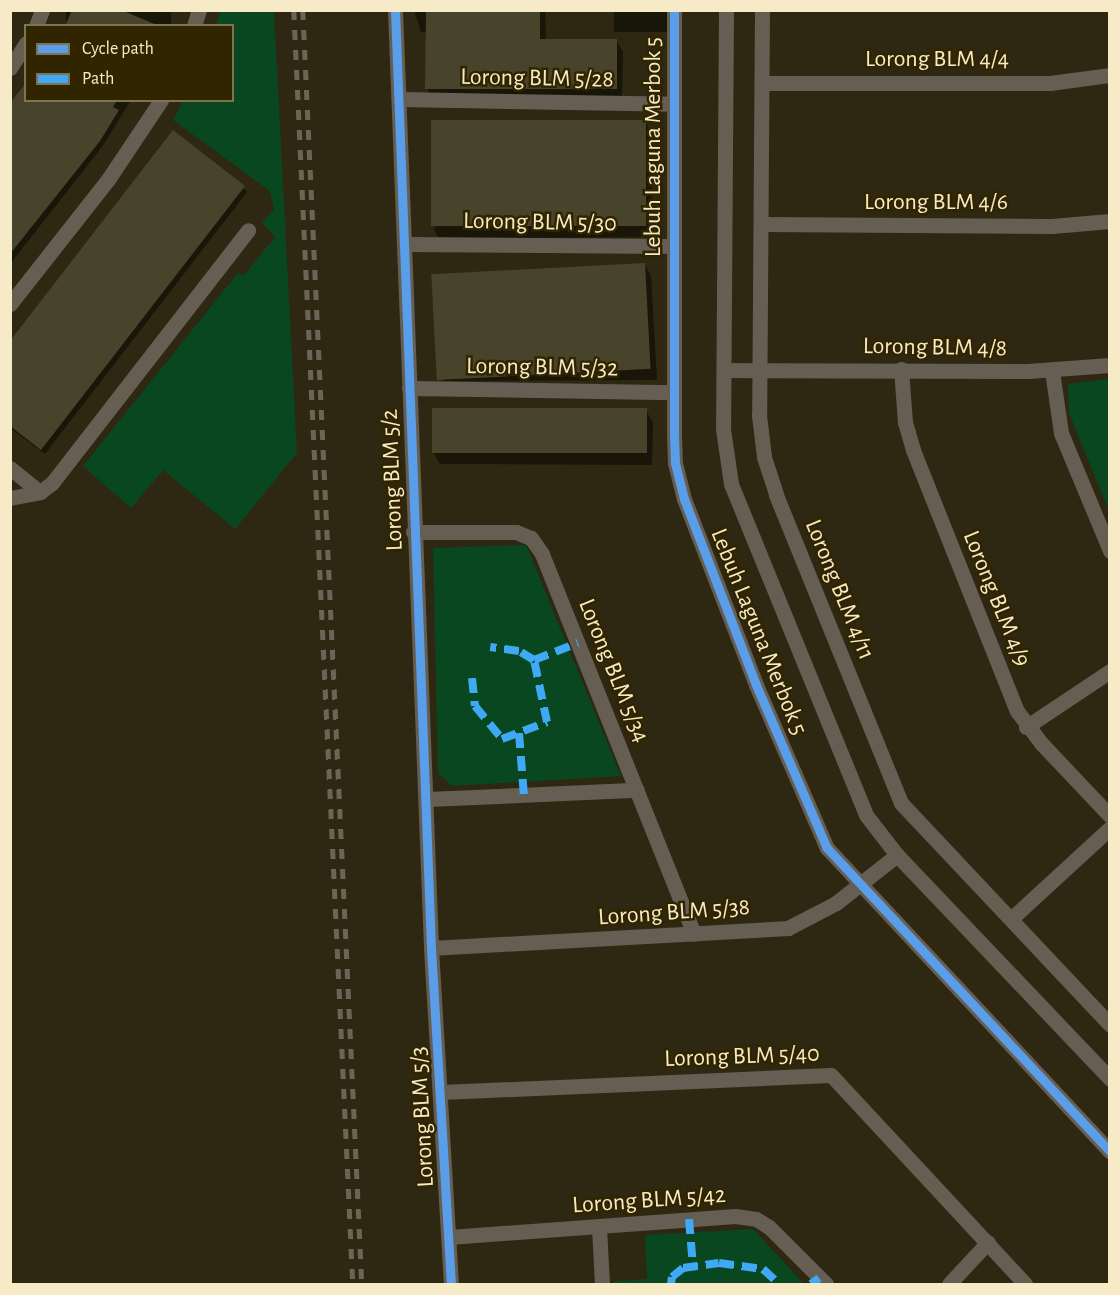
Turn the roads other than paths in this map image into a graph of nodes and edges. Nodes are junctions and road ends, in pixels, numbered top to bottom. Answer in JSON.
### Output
{"nodes":[{"id":1,"x":395,"y":10,"type":"edge"},
{"id":2,"x":674,"y":10,"type":"edge"},
{"id":3,"x":726,"y":10,"type":"edge"},
{"id":4,"x":762,"y":10,"type":"edge"},
{"id":5,"x":24,"y":46,"type":"edge"},
{"id":6,"x":10,"y":68,"type":"edge"},
{"id":7,"x":1110,"y":75,"type":"edge"},
{"id":8,"x":764,"y":83,"type":"junction"},
{"id":9,"x":400,"y":99,"type":"junction"},
{"id":10,"x":160,"y":102,"type":"edge"},
{"id":11,"x":674,"y":104,"type":"junction"},
{"id":12,"x":1110,"y":222,"type":"edge"},
{"id":13,"x":762,"y":224,"type":"junction"},
{"id":14,"x":248,"y":230,"type":"dead end"},
{"id":15,"x":405,"y":244,"type":"junction"},
{"id":16,"x":674,"y":246,"type":"junction"},
{"id":17,"x":10,"y":304,"type":"edge"},
{"id":18,"x":1110,"y":365,"type":"edge"},
{"id":19,"x":901,"y":369,"type":"junction"},
{"id":20,"x":724,"y":370,"type":"junction"},
{"id":21,"x":760,"y":370,"type":"junction"},
{"id":22,"x":1052,"y":371,"type":"junction"},
{"id":23,"x":409,"y":388,"type":"junction"},
{"id":24,"x":674,"y":392,"type":"junction"},
{"id":25,"x":10,"y":468,"type":"edge"},
{"id":26,"x":40,"y":492,"type":"junction"},
{"id":27,"x":10,"y":498,"type":"edge"},
{"id":28,"x":413,"y":532,"type":"junction"},
{"id":29,"x":1110,"y":551,"type":"edge"},
{"id":30,"x":1110,"y":671,"type":"edge"},
{"id":31,"x":1026,"y":727,"type":"junction"},
{"id":32,"x":637,"y":790,"type":"junction"},
{"id":33,"x":426,"y":799,"type":"junction"},
{"id":34,"x":1110,"y":816,"type":"edge"},
{"id":35,"x":1110,"y":828,"type":"edge"},
{"id":36,"x":897,"y":855,"type":"junction"},
{"id":37,"x":861,"y":886,"type":"junction"},
{"id":38,"x":1012,"y":918,"type":"junction"},
{"id":39,"x":694,"y":934,"type":"junction"},
{"id":40,"x":431,"y":948,"type":"junction"},
{"id":41,"x":1110,"y":1025,"type":"edge"},
{"id":42,"x":1110,"y":1079,"type":"edge"},
{"id":43,"x":442,"y":1092,"type":"junction"},
{"id":44,"x":1110,"y":1151,"type":"edge"},
{"id":45,"x":599,"y":1227,"type":"junction"},
{"id":46,"x":449,"y":1237,"type":"junction"},
{"id":47,"x":988,"y":1242,"type":"junction"},
{"id":48,"x":451,"y":1284,"type":"edge"},
{"id":49,"x":602,"y":1284,"type":"edge"},
{"id":50,"x":826,"y":1284,"type":"edge"},
{"id":51,"x":949,"y":1284,"type":"edge"},
{"id":52,"x":1025,"y":1284,"type":"edge"}],
"edges":[{"from":1,"to":9,"type":"street","name":"Lorong BLM 5/2"},
{"from":2,"to":11,"type":"street","name":"Lebuh Laguna Merbok 5"},
{"from":3,"to":20,"type":"street","name":"Lebuh Laguna Merbok 5"},
{"from":4,"to":8,"type":"street","name":"Lorong BLM 4/11"},
{"from":5,"to":6,"type":"street"},
{"from":7,"to":8,"type":"street","name":"Lorong BLM 4/4"},
{"from":8,"to":13,"type":"street","name":"Lorong BLM 4/11"},
{"from":9,"to":11,"type":"street","name":"Lorong BLM 5/28"},
{"from":9,"to":15,"type":"street","name":"Lorong BLM 5/2"},
{"from":10,"to":17,"type":"street"},
{"from":11,"to":16,"type":"street","name":"Lebuh Laguna Merbok 5"},
{"from":12,"to":13,"type":"street","name":"Lorong BLM 4/6"},
{"from":13,"to":21,"type":"street","name":"Lorong BLM 4/11"},
{"from":14,"to":26,"type":"street"},
{"from":15,"to":16,"type":"street","name":"Lorong BLM 5/30"},
{"from":15,"to":23,"type":"street","name":"Lorong BLM 5/2"},
{"from":16,"to":24,"type":"street","name":"Lebuh Laguna Merbok 5"},
{"from":18,"to":22,"type":"street","name":"Lorong BLM 4/8"},
{"from":19,"to":21,"type":"street","name":"Lorong BLM 4/8"},
{"from":19,"to":22,"type":"street","name":"Lorong BLM 4/8"},
{"from":19,"to":31,"type":"street","name":"Lorong BLM 4/9"},
{"from":20,"to":21,"type":"street","name":"Lorong BLM 4/8"},
{"from":20,"to":36,"type":"street","name":"Lebuh Laguna Merbok 5"},
{"from":21,"to":38,"type":"street","name":"Lorong BLM 4/11"},
{"from":22,"to":29,"type":"street"},
{"from":23,"to":24,"type":"street","name":"Lorong BLM 5/32"},
{"from":23,"to":28,"type":"street","name":"Lorong BLM 5/2"},
{"from":24,"to":37,"type":"street","name":"Lebuh Laguna Merbok 5"},
{"from":25,"to":26,"type":"street"},
{"from":26,"to":27,"type":"street"},
{"from":28,"to":32,"type":"street","name":"Lorong BLM 5/34"},
{"from":28,"to":33,"type":"street","name":"Lorong BLM 5/2"},
{"from":30,"to":31,"type":"street"},
{"from":31,"to":34,"type":"street","name":"Lorong BLM 4/9"},
{"from":32,"to":33,"type":"street"},
{"from":32,"to":39,"type":"street","name":"Lorong BLM 5/34"},
{"from":33,"to":40,"type":"street","name":"Lorong BLM 5/2"},
{"from":35,"to":38,"type":"street"},
{"from":36,"to":37,"type":"street","name":"Lorong BLM 5/38"},
{"from":36,"to":42,"type":"street","name":"Lebuh Laguna Merbok 5"},
{"from":37,"to":39,"type":"street","name":"Lorong BLM 5/38"},
{"from":37,"to":44,"type":"street","name":"Lebuh Laguna Merbok 5"},
{"from":38,"to":41,"type":"street","name":"Lorong BLM 4/11"},
{"from":39,"to":40,"type":"street","name":"Lorong BLM 5/38"},
{"from":40,"to":43,"type":"street","name":"Lorong BLM 5/3"},
{"from":43,"to":46,"type":"street","name":"Lorong BLM 5/3"},
{"from":43,"to":47,"type":"street","name":"Lorong BLM 5/40"},
{"from":45,"to":46,"type":"street","name":"Lorong BLM 5/42"},
{"from":45,"to":49,"type":"street"},
{"from":45,"to":50,"type":"street","name":"Lorong BLM 5/42"},
{"from":46,"to":48,"type":"street","name":"Lorong BLM 5/3"},
{"from":47,"to":51,"type":"street"},
{"from":47,"to":52,"type":"street","name":"Lorong BLM 5/40"}]}
